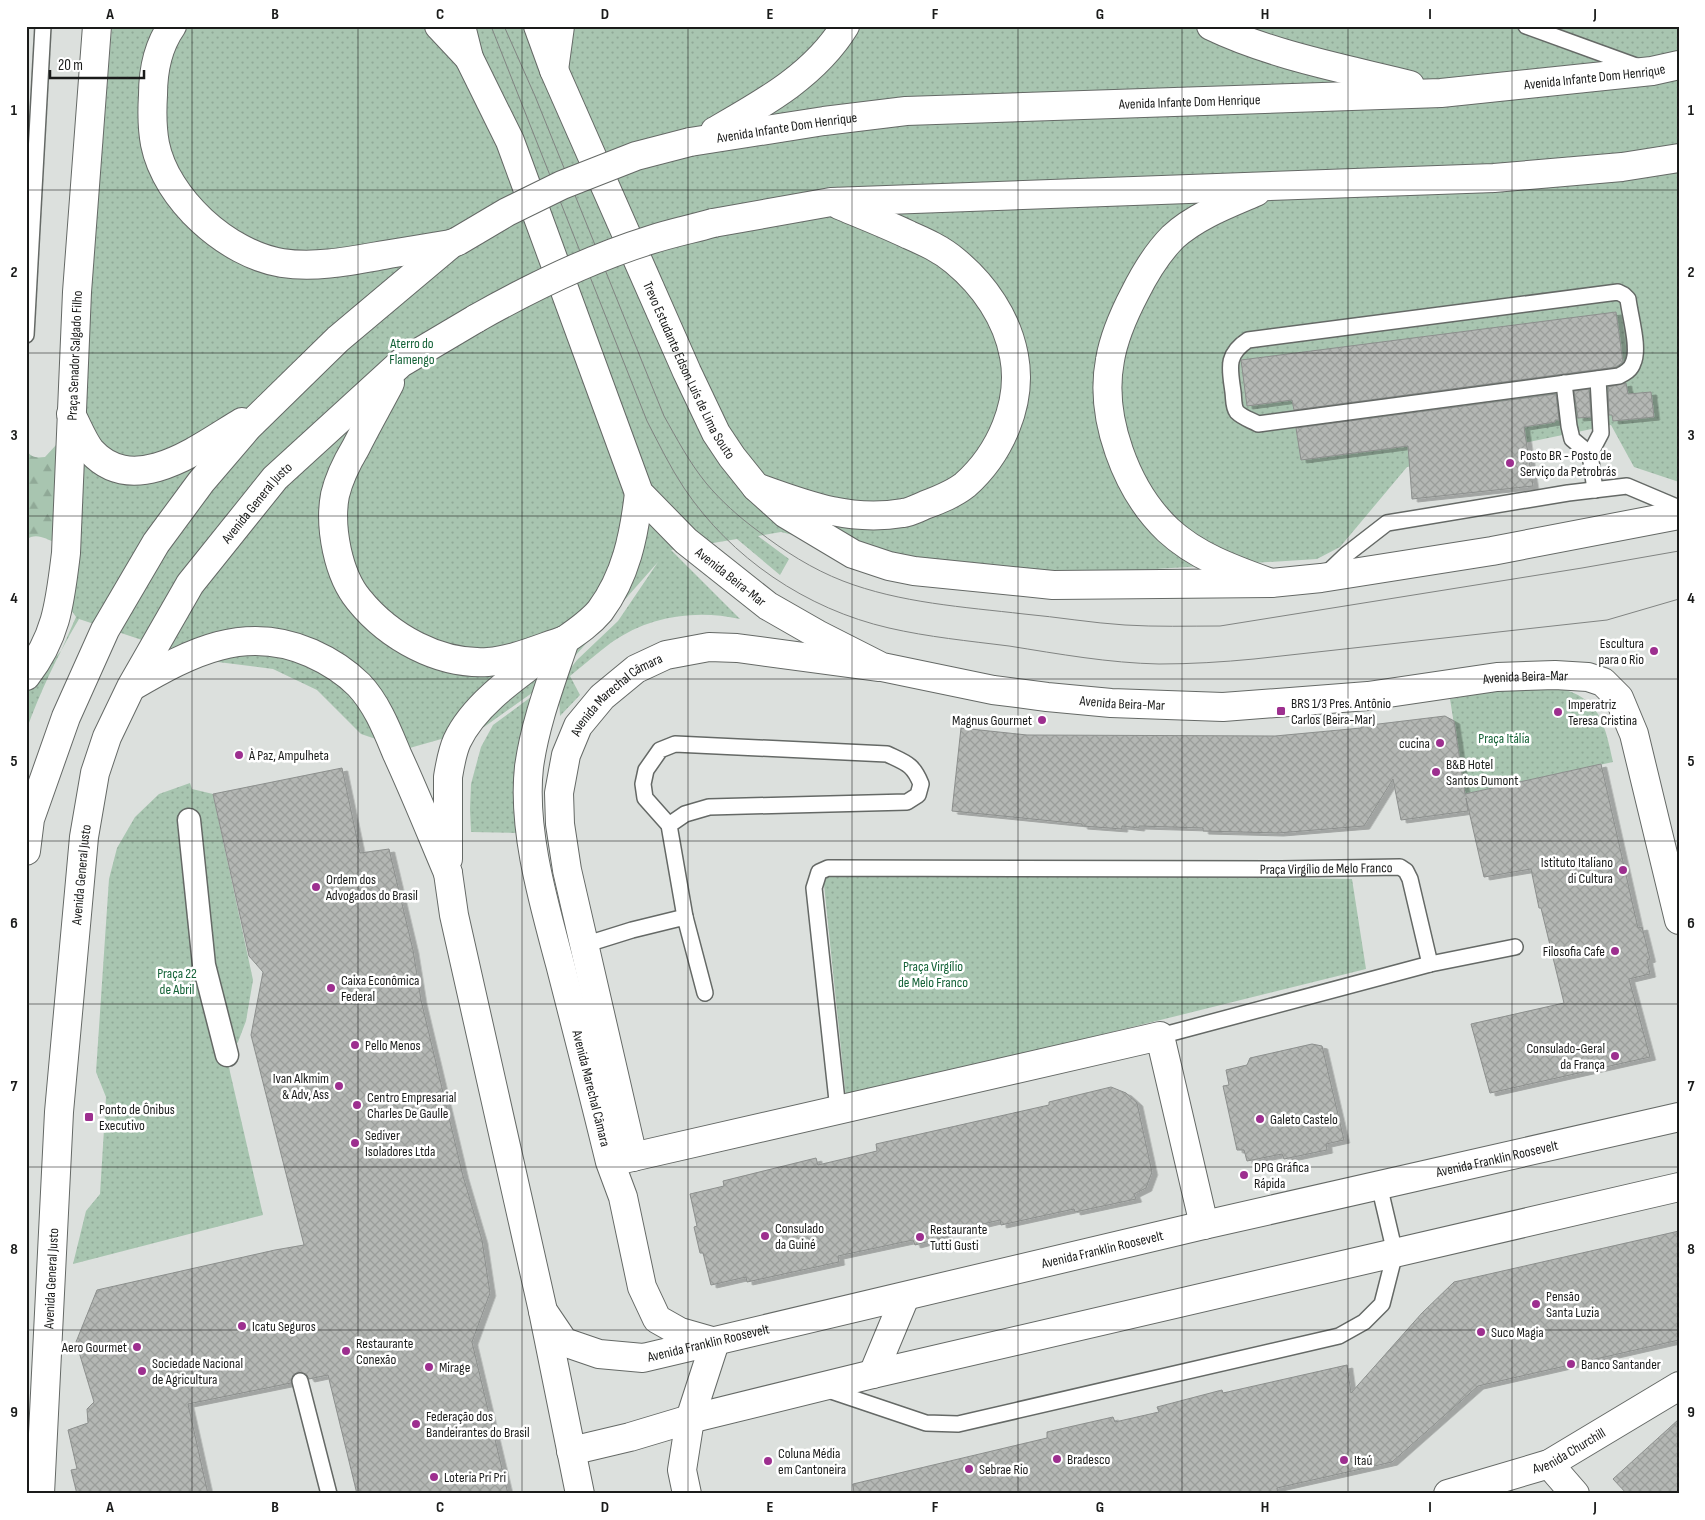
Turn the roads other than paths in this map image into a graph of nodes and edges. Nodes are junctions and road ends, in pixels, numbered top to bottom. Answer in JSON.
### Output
{"nodes":[{"id":1,"x":43,"y":26,"type":"edge"},
{"id":2,"x":97,"y":26,"type":"edge"},
{"id":3,"x":172,"y":26,"type":"edge"},
{"id":4,"x":439,"y":26,"type":"edge"},
{"id":5,"x":461,"y":26,"type":"edge"},
{"id":6,"x":538,"y":26,"type":"edge"},
{"id":7,"x":560,"y":26,"type":"edge"},
{"id":8,"x":846,"y":26,"type":"edge"},
{"id":9,"x":1212,"y":26,"type":"edge"},
{"id":10,"x":1526,"y":26,"type":"edge"},
{"id":11,"x":470,"y":58,"type":"junction"},
{"id":12,"x":1679,"y":65,"type":"edge"},
{"id":13,"x":554,"y":70,"type":"junction"},
{"id":14,"x":1652,"y":71,"type":"junction"},
{"id":15,"x":1441,"y":93,"type":"junction"},
{"id":16,"x":695,"y":140,"type":"junction"},
{"id":17,"x":1679,"y":158,"type":"edge"},
{"id":18,"x":1270,"y":186,"type":"junction"},
{"id":19,"x":831,"y":202,"type":"junction"},
{"id":20,"x":455,"y":243,"type":"junction"},
{"id":21,"x":26,"y":336,"type":"edge"},
{"id":22,"x":401,"y":364,"type":"junction"},
{"id":23,"x":1598,"y":379,"type":"junction"},
{"id":24,"x":1564,"y":384,"type":"junction"},
{"id":25,"x":265,"y":409,"type":"junction"},
{"id":26,"x":71,"y":414,"type":"junction"},
{"id":27,"x":1590,"y":454,"type":"junction"},
{"id":28,"x":756,"y":487,"type":"junction"},
{"id":29,"x":1595,"y":490,"type":"junction"},
{"id":30,"x":639,"y":494,"type":"junction"},
{"id":31,"x":1679,"y":508,"type":"edge"},
{"id":32,"x":1679,"y":515,"type":"edge"},
{"id":33,"x":1321,"y":578,"type":"junction"},
{"id":34,"x":1271,"y":584,"type":"junction"},
{"id":35,"x":565,"y":640,"type":"junction"},
{"id":36,"x":882,"y":667,"type":"junction"},
{"id":37,"x":26,"y":676,"type":"edge"},
{"id":38,"x":131,"y":687,"type":"junction"},
{"id":39,"x":189,"y":820,"type":"dead end"},
{"id":40,"x":669,"y":825,"type":"junction"},
{"id":41,"x":26,"y":851,"type":"edge"},
{"id":42,"x":448,"y":873,"type":"junction"},
{"id":43,"x":685,"y":917,"type":"junction"},
{"id":44,"x":1679,"y":920,"type":"edge"},
{"id":45,"x":584,"y":945,"type":"junction"},
{"id":46,"x":1515,"y":947,"type":"dead end"},
{"id":47,"x":1430,"y":964,"type":"junction"},
{"id":48,"x":705,"y":993,"type":"dead end"},
{"id":49,"x":1160,"y":1036,"type":"junction"},
{"id":50,"x":227,"y":1055,"type":"dead end"},
{"id":51,"x":838,"y":1110,"type":"junction"},
{"id":52,"x":1679,"y":1117,"type":"edge"},
{"id":53,"x":622,"y":1160,"type":"junction"},
{"id":54,"x":1378,"y":1185,"type":"junction"},
{"id":55,"x":1679,"y":1187,"type":"edge"},
{"id":56,"x":1204,"y":1225,"type":"junction"},
{"id":57,"x":1395,"y":1252,"type":"junction"},
{"id":58,"x":905,"y":1296,"type":"junction"},
{"id":59,"x":543,"y":1311,"type":"junction"},
{"id":60,"x":715,"y":1342,"type":"junction"},
{"id":61,"x":873,"y":1374,"type":"junction"},
{"id":62,"x":300,"y":1381,"type":"dead end"},
{"id":63,"x":1679,"y":1386,"type":"edge"},
{"id":64,"x":819,"y":1387,"type":"junction"},
{"id":65,"x":690,"y":1419,"type":"junction"},
{"id":66,"x":571,"y":1451,"type":"junction"},
{"id":67,"x":1549,"y":1464,"type":"junction"},
{"id":68,"x":40,"y":1494,"type":"edge"},
{"id":69,"x":329,"y":1494,"type":"edge"},
{"id":70,"x":580,"y":1494,"type":"edge"},
{"id":71,"x":688,"y":1494,"type":"edge"},
{"id":72,"x":1448,"y":1494,"type":"edge"},
{"id":73,"x":1575,"y":1494,"type":"edge"}],
"edges":[{"from":1,"to":21,"type":"lane"},
{"from":2,"to":26,"type":"main road","name":"Praça Senador Salgado Filho"},
{"from":3,"to":20,"type":"main road"},
{"from":4,"to":11,"type":"main road"},
{"from":5,"to":11,"type":"main road"},
{"from":6,"to":13,"type":"main road","name":"Trevo Estudante Edson Luís de Lima Souto"},
{"from":7,"to":13,"type":"main road"},
{"from":8,"to":16,"type":"main road"},
{"from":9,"to":15,"type":"main road"},
{"from":10,"to":14,"type":"lane"},
{"from":11,"to":30,"type":"main road"},
{"from":12,"to":14,"type":"main road","name":"Avenida Infante Dom Henrique"},
{"from":13,"to":28,"type":"main road","name":"Trevo Estudante Edson Luís de Lima Souto"},
{"from":14,"to":15,"type":"main road","name":"Avenida Infante Dom Henrique"},
{"from":15,"to":16,"type":"main road","name":"Avenida Infante Dom Henrique"},
{"from":16,"to":20,"type":"main road","bridge":true},
{"from":17,"to":18,"type":"main road"},
{"from":18,"to":19,"type":"main road"},
{"from":18,"to":34,"type":"main road"},
{"from":19,"to":22,"type":"main road","bridge":true},
{"from":19,"to":28,"type":"main road"},
{"from":20,"to":25,"type":"main road"},
{"from":22,"to":35,"type":"main road"},
{"from":22,"to":38,"type":"main road","name":"Avenida General Justo"},
{"from":23,"to":24,"type":"lane"},
{"from":23,"to":24,"type":"lane"},
{"from":23,"to":27,"type":"lane"},
{"from":24,"to":27,"type":"lane"},
{"from":25,"to":26,"type":"main road"},
{"from":25,"to":41,"type":"main road"},
{"from":26,"to":37,"type":"main road","name":"Praça Senador Salgado Filho"},
{"from":27,"to":29,"type":"lane"},
{"from":28,"to":34,"type":"main road"},
{"from":29,"to":31,"type":"lane"},
{"from":29,"to":33,"type":"lane"},
{"from":30,"to":35,"type":"main road"},
{"from":30,"to":36,"type":"main road","name":"Avenida Beira-Mar"},
{"from":32,"to":33,"type":"main road"},
{"from":33,"to":34,"type":"main road"},
{"from":35,"to":42,"type":"main road"},
{"from":35,"to":53,"type":"main road","name":"Avenida Marechal Câmara"},
{"from":36,"to":44,"type":"main road","name":"Avenida Beira-Mar"},
{"from":36,"to":45,"type":"main road","name":"Avenida Marechal Câmara"},
{"from":38,"to":42,"type":"main road"},
{"from":38,"to":68,"type":"main road","name":"Avenida General Justo"},
{"from":39,"to":50,"type":"street"},
{"from":40,"to":40,"type":"lane"},
{"from":40,"to":43,"type":"lane"},
{"from":42,"to":59,"type":"main road"},
{"from":43,"to":45,"type":"lane"},
{"from":43,"to":48,"type":"lane"},
{"from":45,"to":53,"type":"main road","name":"Avenida Marechal Câmara"},
{"from":46,"to":47,"type":"lane"},
{"from":47,"to":49,"type":"lane"},
{"from":47,"to":51,"type":"lane","name":"Praça Virgílio de Melo Franco"},
{"from":49,"to":51,"type":"main road"},
{"from":49,"to":56,"type":"main road"},
{"from":51,"to":53,"type":"main road"},
{"from":52,"to":54,"type":"main road","name":"Avenida Franklin Roosevelt"},
{"from":53,"to":60,"type":"main road","name":"Avenida Marechal Câmara"},
{"from":54,"to":56,"type":"main road","name":"Avenida Franklin Roosevelt"},
{"from":54,"to":57,"type":"lane"},
{"from":55,"to":57,"type":"main road"},
{"from":56,"to":58,"type":"main road","name":"Avenida Franklin Roosevelt"},
{"from":57,"to":61,"type":"main road"},
{"from":57,"to":64,"type":"lane"},
{"from":58,"to":60,"type":"main road","name":"Avenida Franklin Roosevelt"},
{"from":58,"to":61,"type":"main road"},
{"from":59,"to":60,"type":"main road","name":"Avenida Franklin Roosevelt"},
{"from":59,"to":66,"type":"main road"},
{"from":60,"to":65,"type":"main road"},
{"from":61,"to":64,"type":"main road"},
{"from":62,"to":69,"type":"lane"},
{"from":63,"to":67,"type":"main road","name":"Avenida Churchill"},
{"from":64,"to":65,"type":"main road"},
{"from":65,"to":66,"type":"main road"},
{"from":65,"to":71,"type":"main road"},
{"from":66,"to":70,"type":"main road"},
{"from":67,"to":72,"type":"main road","name":"Avenida Churchill"},
{"from":67,"to":73,"type":"main road"}]}
